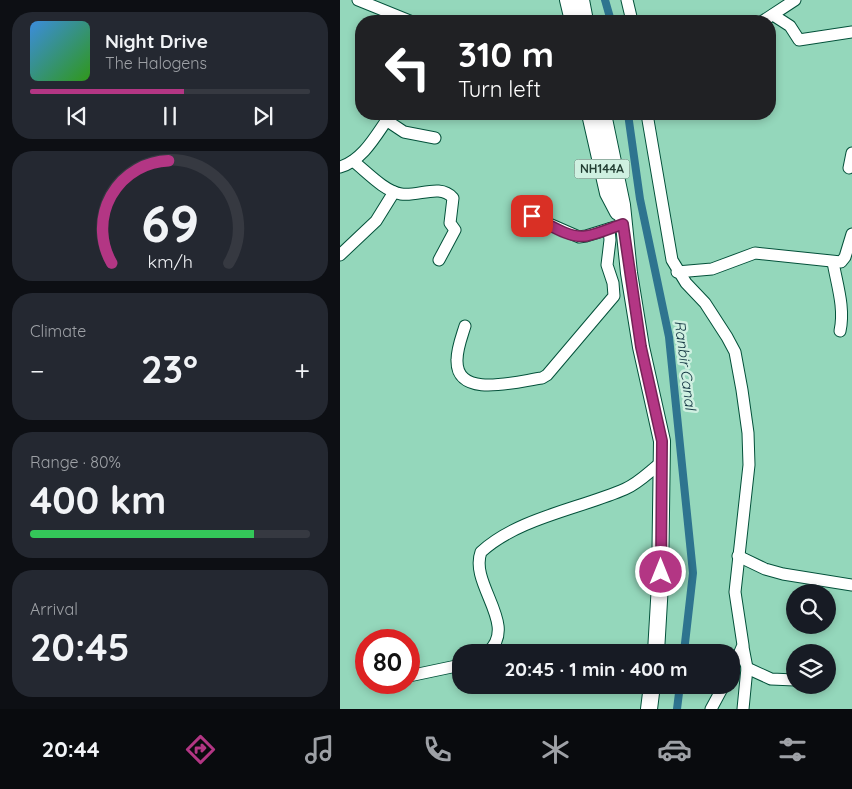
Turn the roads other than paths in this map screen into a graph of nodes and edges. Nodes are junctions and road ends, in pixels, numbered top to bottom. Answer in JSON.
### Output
{"nodes":[{"id":1,"x":358,"y":0,"type":"edge"},
{"id":2,"x":568,"y":0,"type":"edge"},
{"id":3,"x":581,"y":0,"type":"edge"},
{"id":4,"x":627,"y":0,"type":"edge"},
{"id":5,"x":795,"y":0,"type":"edge"},
{"id":6,"x":395,"y":15,"type":"edge"},
{"id":7,"x":571,"y":15,"type":"edge"},
{"id":8,"x":584,"y":15,"type":"edge"},
{"id":9,"x":631,"y":15,"type":"edge"},
{"id":10,"x":772,"y":15,"type":"edge"},
{"id":11,"x":776,"y":21,"type":"edge"},
{"id":12,"x":852,"y":32,"type":"edge"},
{"id":13,"x":387,"y":120,"type":"edge"},
{"id":14,"x":392,"y":120,"type":"edge"},
{"id":15,"x":591,"y":120,"type":"edge"},
{"id":16,"x":604,"y":120,"type":"edge"},
{"id":17,"x":648,"y":120,"type":"edge"},
{"id":18,"x":435,"y":138,"type":"dead end"},
{"id":19,"x":852,"y":153,"type":"edge"},
{"id":20,"x":353,"y":161,"type":"junction"},
{"id":21,"x":340,"y":167,"type":"edge"},
{"id":22,"x":849,"y":168,"type":"dead end"},
{"id":23,"x":394,"y":192,"type":"junction"},
{"id":24,"x":532,"y":216,"type":"dead end"},
{"id":25,"x":619,"y":224,"type":"junction"},
{"id":26,"x":852,"y":234,"type":"edge"},
{"id":27,"x":340,"y":255,"type":"edge"},
{"id":28,"x":439,"y":260,"type":"dead end"},
{"id":29,"x":833,"y":262,"type":"junction"},
{"id":30,"x":677,"y":272,"type":"junction"},
{"id":31,"x":465,"y":326,"type":"dead end"},
{"id":32,"x":840,"y":331,"type":"dead end"},
{"id":33,"x":662,"y":462,"type":"junction"},
{"id":34,"x":738,"y":556,"type":"junction"},
{"id":35,"x":852,"y":585,"type":"edge"},
{"id":36,"x":494,"y":644,"type":"edge"},
{"id":37,"x":656,"y":644,"type":"edge"},
{"id":38,"x":743,"y":645,"type":"junction"},
{"id":39,"x":740,"y":652,"type":"edge"},
{"id":40,"x":452,"y":668,"type":"edge"},
{"id":41,"x":747,"y":668,"type":"junction"},
{"id":42,"x":420,"y":674,"type":"edge"},
{"id":43,"x":786,"y":680,"type":"edge"},
{"id":44,"x":650,"y":694,"type":"edge"},
{"id":45,"x":719,"y":694,"type":"edge"},
{"id":46,"x":648,"y":709,"type":"edge"},
{"id":47,"x":711,"y":709,"type":"edge"},
{"id":48,"x":743,"y":709,"type":"edge"}],
"edges":[{"from":1,"to":6,"type":"street"},
{"from":2,"to":7,"type":"highway"},
{"from":3,"to":8,"type":"highway"},
{"from":4,"to":9,"type":"street"},
{"from":5,"to":10,"type":"street"},
{"from":11,"to":12,"type":"street"},
{"from":13,"to":20,"type":"street"},
{"from":14,"to":18,"type":"street"},
{"from":15,"to":25,"type":"highway","number":"NH144A"},
{"from":16,"to":25,"type":"highway","number":"NH144A"},
{"from":17,"to":30,"type":"street"},
{"from":19,"to":22,"type":"street"},
{"from":20,"to":21,"type":"street"},
{"from":20,"to":23,"type":"street"},
{"from":23,"to":27,"type":"street"},
{"from":23,"to":28,"type":"street"},
{"from":24,"to":25,"type":"street"},
{"from":25,"to":31,"type":"street"},
{"from":25,"to":33,"type":"highway","number":"NH144A"},
{"from":26,"to":29,"type":"street"},
{"from":29,"to":30,"type":"street"},
{"from":29,"to":32,"type":"street"},
{"from":30,"to":34,"type":"street"},
{"from":33,"to":36,"type":"street"},
{"from":33,"to":37,"type":"highway","number":"NH144A"},
{"from":34,"to":35,"type":"street"},
{"from":34,"to":38,"type":"street"},
{"from":38,"to":39,"type":"street"},
{"from":38,"to":41,"type":"street"},
{"from":40,"to":42,"type":"street"},
{"from":41,"to":43,"type":"street"},
{"from":41,"to":48,"type":"street"},
{"from":44,"to":46,"type":"highway"},
{"from":45,"to":47,"type":"street"}]}
